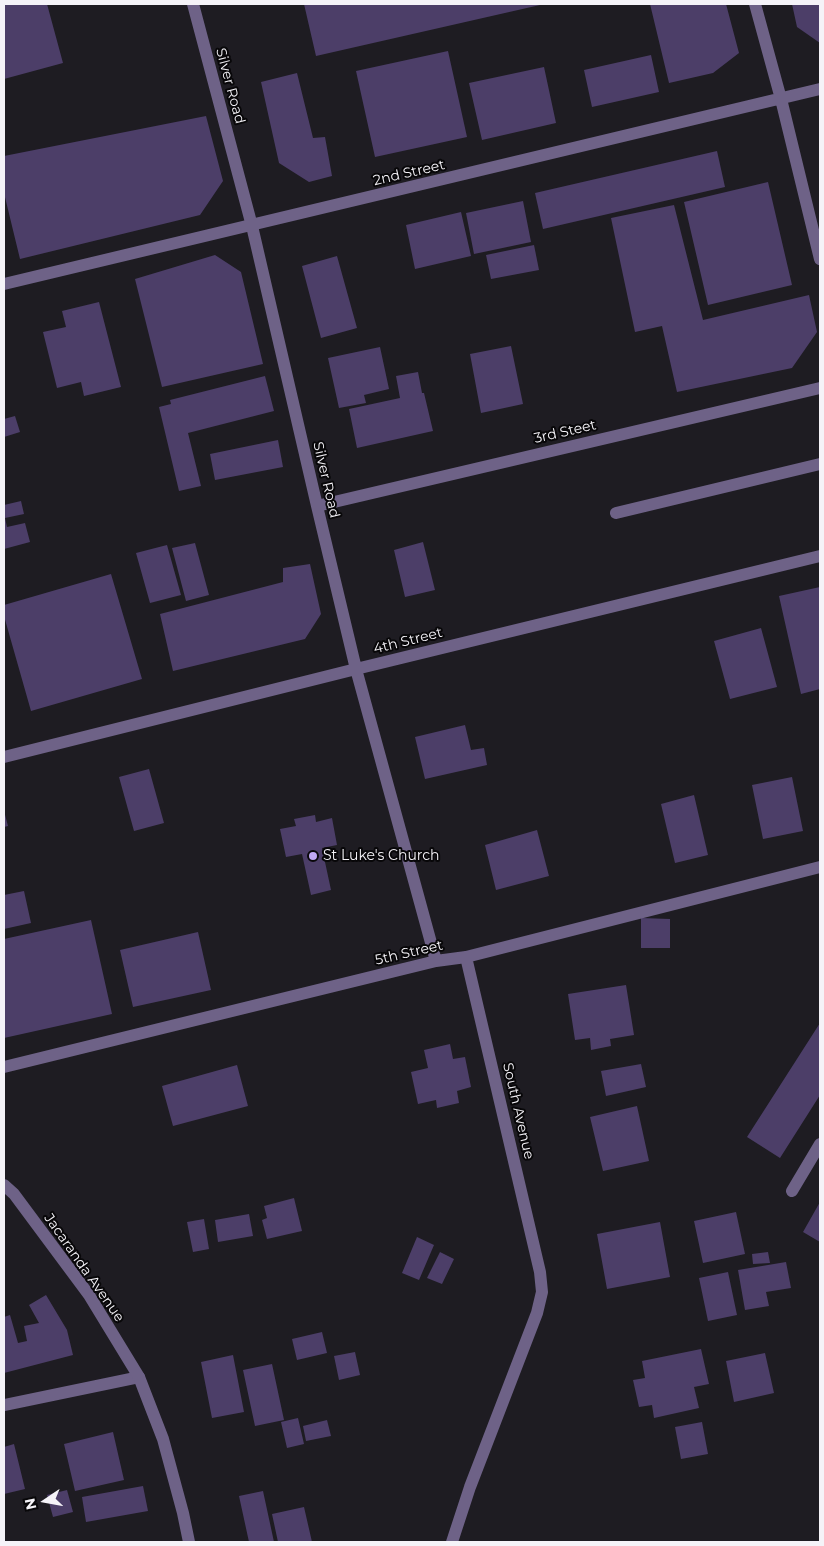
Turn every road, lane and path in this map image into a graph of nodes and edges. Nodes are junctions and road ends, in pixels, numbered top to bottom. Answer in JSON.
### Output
{"nodes":[{"id":1,"x":193,"y":4,"type":"edge"},
{"id":2,"x":756,"y":4,"type":"edge"},
{"id":3,"x":820,"y":89,"type":"edge"},
{"id":4,"x":781,"y":99,"type":"junction"},
{"id":5,"x":252,"y":226,"type":"junction"},
{"id":6,"x":820,"y":259,"type":"edge"},
{"id":7,"x":4,"y":284,"type":"edge"},
{"id":8,"x":820,"y":388,"type":"edge"},
{"id":9,"x":820,"y":464,"type":"edge"},
{"id":10,"x":317,"y":506,"type":"junction"},
{"id":11,"x":616,"y":513,"type":"dead end"},
{"id":12,"x":820,"y":556,"type":"edge"},
{"id":13,"x":356,"y":669,"type":"junction"},
{"id":14,"x":4,"y":757,"type":"edge"},
{"id":15,"x":820,"y":867,"type":"edge"},
{"id":16,"x":466,"y":957,"type":"junction"},
{"id":17,"x":436,"y":961,"type":"junction"},
{"id":18,"x":4,"y":1067,"type":"edge"},
{"id":19,"x":820,"y":1144,"type":"edge"},
{"id":20,"x":4,"y":1186,"type":"edge"},
{"id":21,"x":792,"y":1191,"type":"dead end"},
{"id":22,"x":139,"y":1377,"type":"junction"},
{"id":23,"x":4,"y":1405,"type":"edge"},
{"id":24,"x":189,"y":1542,"type":"edge"},
{"id":25,"x":452,"y":1542,"type":"edge"}],
"edges":[{"from":1,"to":5,"type":"street","name":"Silver Road"},
{"from":2,"to":4,"type":"street"},
{"from":3,"to":4,"type":"street","name":"2nd Street"},
{"from":4,"to":5,"type":"street","name":"2nd Street"},
{"from":4,"to":6,"type":"street"},
{"from":5,"to":7,"type":"street","name":"2nd Street"},
{"from":5,"to":10,"type":"street","name":"Silver Road"},
{"from":8,"to":10,"type":"street","name":"3rd Steet"},
{"from":9,"to":11,"type":"street"},
{"from":10,"to":13,"type":"street","name":"Silver Road"},
{"from":12,"to":13,"type":"street","name":"4th Street"},
{"from":13,"to":14,"type":"street","name":"4th Street"},
{"from":13,"to":17,"type":"street","name":"Silver Road"},
{"from":15,"to":16,"type":"street","name":"5th Street"},
{"from":16,"to":17,"type":"street","name":"5th Street"},
{"from":16,"to":25,"type":"street","name":"South Avenue"},
{"from":17,"to":18,"type":"street","name":"5th Street"},
{"from":19,"to":21,"type":"street"},
{"from":20,"to":22,"type":"street","name":"Jacaranda Avenue"},
{"from":22,"to":23,"type":"street"},
{"from":22,"to":24,"type":"street","name":"Jacaranda Avenue"}]}
